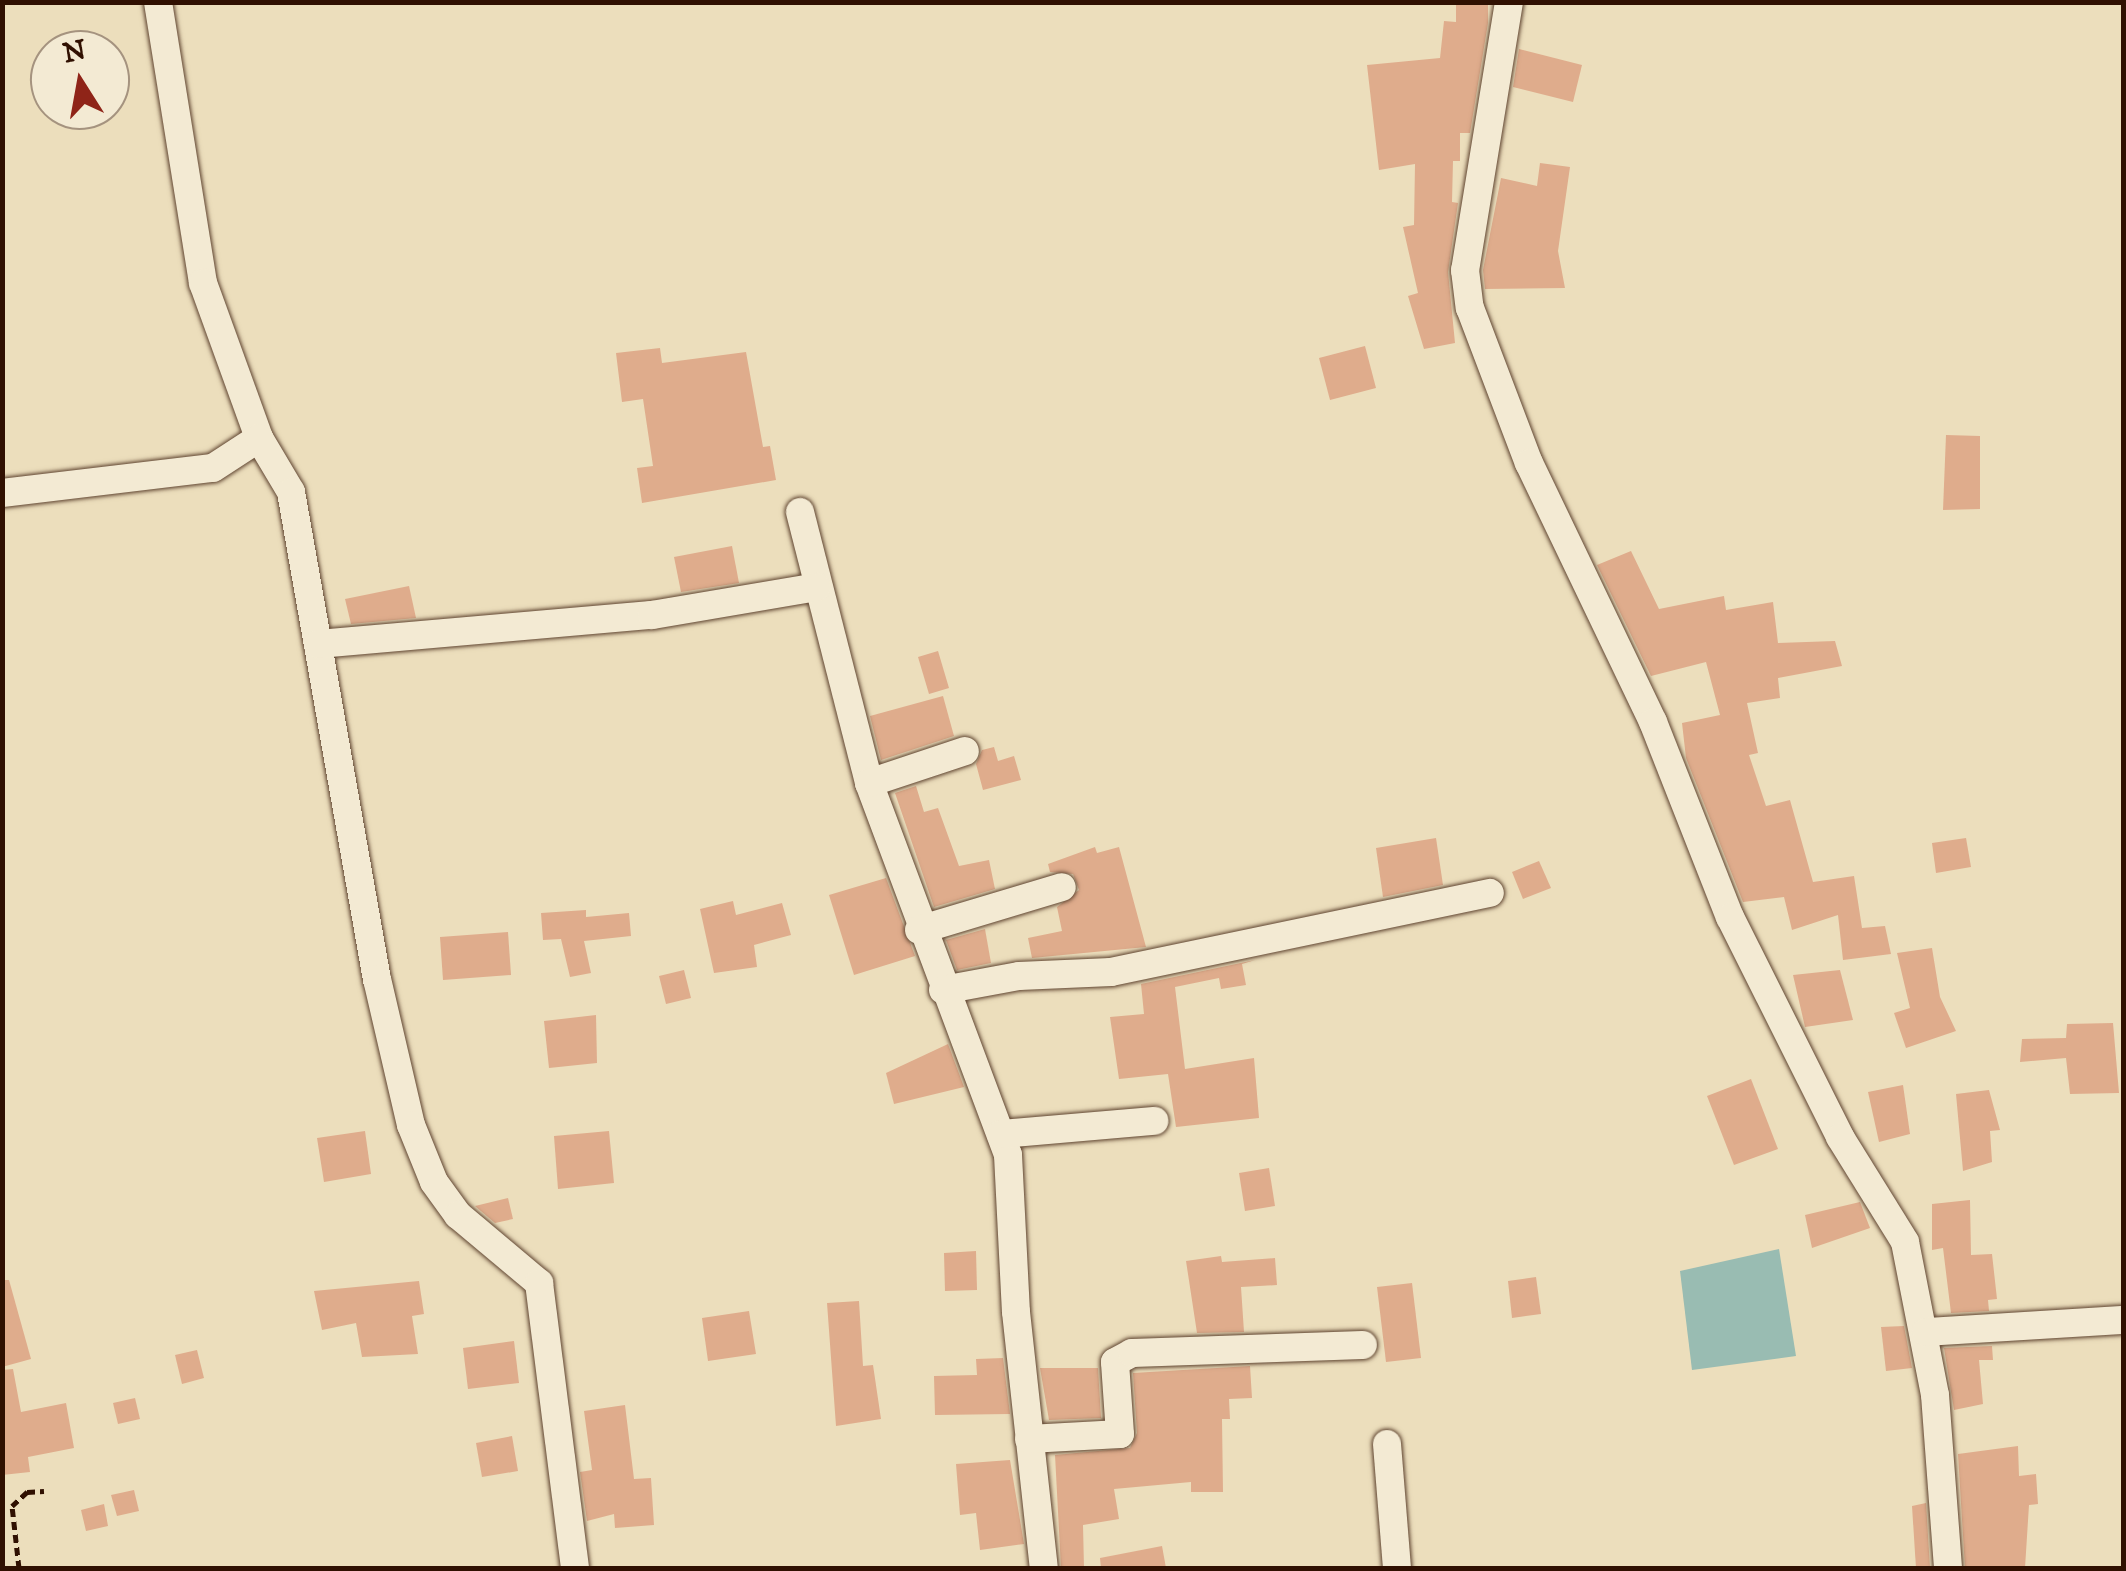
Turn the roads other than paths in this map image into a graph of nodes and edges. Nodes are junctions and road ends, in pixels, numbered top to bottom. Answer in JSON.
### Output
{"nodes":[{"id":1,"x":158,"y":2,"type":"edge"},
{"id":2,"x":1509,"y":2,"type":"edge"},
{"id":3,"x":259,"y":438,"type":"junction"},
{"id":4,"x":2,"y":493,"type":"edge"},
{"id":5,"x":800,"y":512,"type":"dead end"},
{"id":6,"x":817,"y":587,"type":"junction"},
{"id":7,"x":318,"y":644,"type":"junction"},
{"id":8,"x":965,"y":751,"type":"dead end"},
{"id":9,"x":869,"y":783,"type":"junction"},
{"id":10,"x":1062,"y":888,"type":"dead end"},
{"id":11,"x":1490,"y":893,"type":"dead end"},
{"id":12,"x":919,"y":930,"type":"junction"},
{"id":13,"x":943,"y":990,"type":"junction"},
{"id":14,"x":1154,"y":1121,"type":"dead end"},
{"id":15,"x":1001,"y":1134,"type":"junction"},
{"id":16,"x":2124,"y":1320,"type":"edge"},
{"id":17,"x":1926,"y":1332,"type":"junction"},
{"id":18,"x":1363,"y":1344,"type":"dead end"},
{"id":19,"x":1029,"y":1440,"type":"junction"},
{"id":20,"x":1387,"y":1444,"type":"dead end"},
{"id":21,"x":575,"y":1568,"type":"edge"},
{"id":22,"x":1044,"y":1568,"type":"edge"},
{"id":23,"x":1397,"y":1568,"type":"edge"},
{"id":24,"x":1948,"y":1568,"type":"edge"}],
"edges":[{"from":1,"to":3,"type":"street"},
{"from":2,"to":17,"type":"street"},
{"from":3,"to":4,"type":"street"},
{"from":3,"to":7,"type":"street"},
{"from":5,"to":6,"type":"street"},
{"from":6,"to":7,"type":"street"},
{"from":6,"to":9,"type":"street"},
{"from":7,"to":21,"type":"street"},
{"from":8,"to":9,"type":"street"},
{"from":9,"to":12,"type":"street"},
{"from":10,"to":12,"type":"street"},
{"from":11,"to":13,"type":"street"},
{"from":12,"to":13,"type":"street"},
{"from":13,"to":15,"type":"street"},
{"from":14,"to":15,"type":"street"},
{"from":15,"to":19,"type":"street"},
{"from":16,"to":17,"type":"street"},
{"from":17,"to":24,"type":"street"},
{"from":18,"to":19,"type":"street"},
{"from":19,"to":22,"type":"street"},
{"from":20,"to":23,"type":"street"}]}
